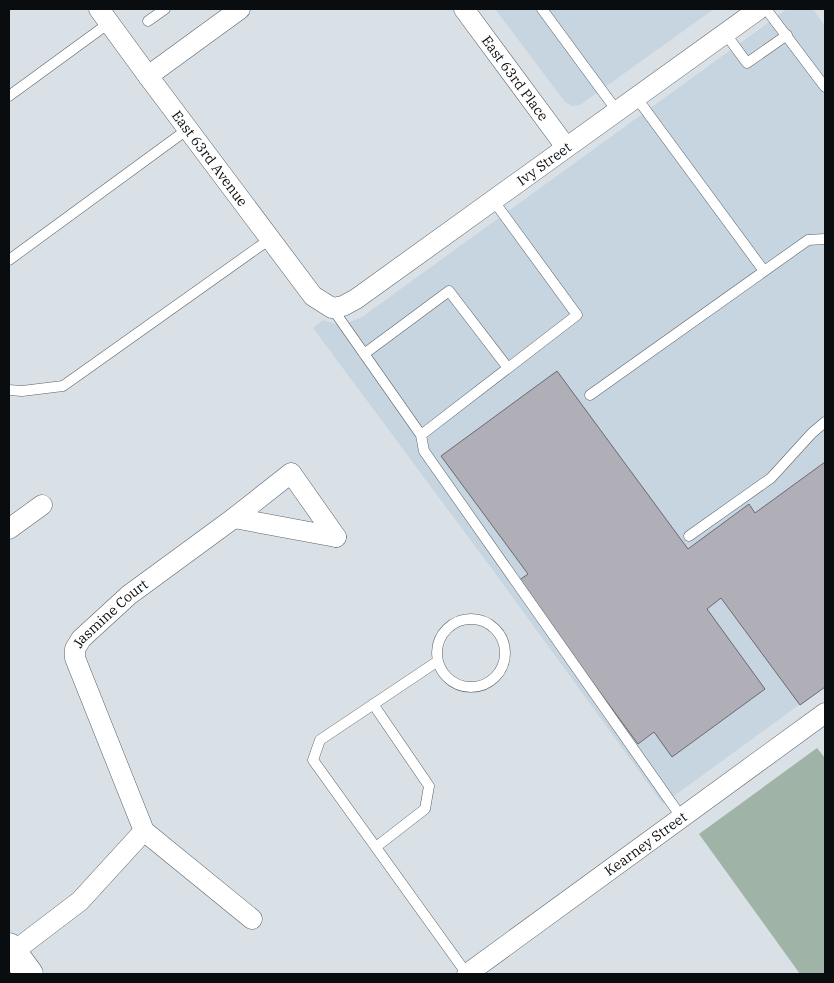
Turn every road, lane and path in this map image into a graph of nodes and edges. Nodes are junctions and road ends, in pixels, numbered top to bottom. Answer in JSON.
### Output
{"nodes":[{"id":1,"x":165,"y":9,"type":"edge"},
{"id":2,"x":240,"y":9,"type":"edge"},
{"id":3,"x":464,"y":9,"type":"edge"},
{"id":4,"x":542,"y":9,"type":"edge"},
{"id":5,"x":759,"y":9,"type":"edge"},
{"id":6,"x":766,"y":9,"type":"edge"},
{"id":7,"x":104,"y":16,"type":"edge"},
{"id":8,"x":148,"y":21,"type":"dead end"},
{"id":9,"x":725,"y":33,"type":"junction"},
{"id":10,"x":786,"y":35,"type":"junction"},
{"id":11,"x":148,"y":76,"type":"junction"},
{"id":12,"x":825,"y":87,"type":"edge"},
{"id":13,"x":9,"y":96,"type":"edge"},
{"id":14,"x":636,"y":97,"type":"junction"},
{"id":15,"x":616,"y":111,"type":"junction"},
{"id":16,"x":188,"y":129,"type":"junction"},
{"id":17,"x":566,"y":147,"type":"junction"},
{"id":18,"x":493,"y":200,"type":"junction"},
{"id":19,"x":270,"y":239,"type":"junction"},
{"id":20,"x":825,"y":239,"type":"edge"},
{"id":21,"x":9,"y":260,"type":"edge"},
{"id":22,"x":764,"y":271,"type":"junction"},
{"id":23,"x":328,"y":306,"type":"junction"},
{"id":24,"x":364,"y":354,"type":"junction"},
{"id":25,"x":508,"y":368,"type":"junction"},
{"id":26,"x":9,"y":390,"type":"edge"},
{"id":27,"x":590,"y":395,"type":"dead end"},
{"id":28,"x":825,"y":422,"type":"edge"},
{"id":29,"x":421,"y":435,"type":"junction"},
{"id":30,"x":42,"y":505,"type":"dead end"},
{"id":31,"x":234,"y":518,"type":"junction"},
{"id":32,"x":9,"y":529,"type":"edge"},
{"id":33,"x":689,"y":536,"type":"dead end"},
{"id":34,"x":438,"y":661,"type":"junction"},
{"id":35,"x":373,"y":704,"type":"junction"},
{"id":36,"x":825,"y":713,"type":"edge"},
{"id":37,"x":682,"y":818,"type":"junction"},
{"id":38,"x":144,"y":831,"type":"junction"},
{"id":39,"x":376,"y":847,"type":"junction"},
{"id":40,"x":252,"y":919,"type":"dead end"},
{"id":41,"x":11,"y":950,"type":"edge"},
{"id":42,"x":29,"y":974,"type":"edge"},
{"id":43,"x":467,"y":974,"type":"edge"}],
"edges":[{"from":1,"to":8,"type":"lane"},
{"from":2,"to":11,"type":"street"},
{"from":3,"to":17,"type":"street","name":"East 63rd Place"},
{"from":4,"to":15,"type":"lane"},
{"from":5,"to":9,"type":"street","name":"Ivy Street"},
{"from":6,"to":10,"type":"lane"},
{"from":7,"to":11,"type":"street","name":"East 63rd Avenue"},
{"from":7,"to":13,"type":"lane"},
{"from":9,"to":10,"type":"lane"},
{"from":9,"to":14,"type":"street","name":"Ivy Street"},
{"from":10,"to":12,"type":"lane"},
{"from":11,"to":16,"type":"street","name":"East 63rd Avenue"},
{"from":14,"to":15,"type":"street","name":"Ivy Street"},
{"from":14,"to":22,"type":"lane"},
{"from":15,"to":17,"type":"street","name":"Ivy Street"},
{"from":16,"to":19,"type":"street","name":"East 63rd Avenue"},
{"from":16,"to":21,"type":"lane"},
{"from":17,"to":18,"type":"street","name":"Ivy Street"},
{"from":18,"to":23,"type":"street","name":"Ivy Street"},
{"from":18,"to":25,"type":"lane"},
{"from":19,"to":23,"type":"street","name":"East 63rd Avenue"},
{"from":19,"to":26,"type":"lane"},
{"from":20,"to":22,"type":"lane"},
{"from":22,"to":27,"type":"lane"},
{"from":23,"to":24,"type":"lane"},
{"from":24,"to":25,"type":"lane"},
{"from":24,"to":29,"type":"lane"},
{"from":25,"to":29,"type":"lane"},
{"from":28,"to":33,"type":"lane"},
{"from":29,"to":37,"type":"lane"},
{"from":30,"to":32,"type":"street"},
{"from":31,"to":31,"type":"street","name":"Jasmine Court"},
{"from":31,"to":38,"type":"street","name":"Jasmine Court"},
{"from":34,"to":34,"type":"lane"},
{"from":34,"to":35,"type":"lane"},
{"from":35,"to":39,"type":"lane"},
{"from":35,"to":39,"type":"lane"},
{"from":36,"to":37,"type":"street","name":"Kearney Street"},
{"from":37,"to":43,"type":"street","name":"Kearney Street"},
{"from":38,"to":40,"type":"street","name":"Jasmine Court"},
{"from":38,"to":41,"type":"street"},
{"from":39,"to":43,"type":"lane"},
{"from":41,"to":42,"type":"street"}]}
